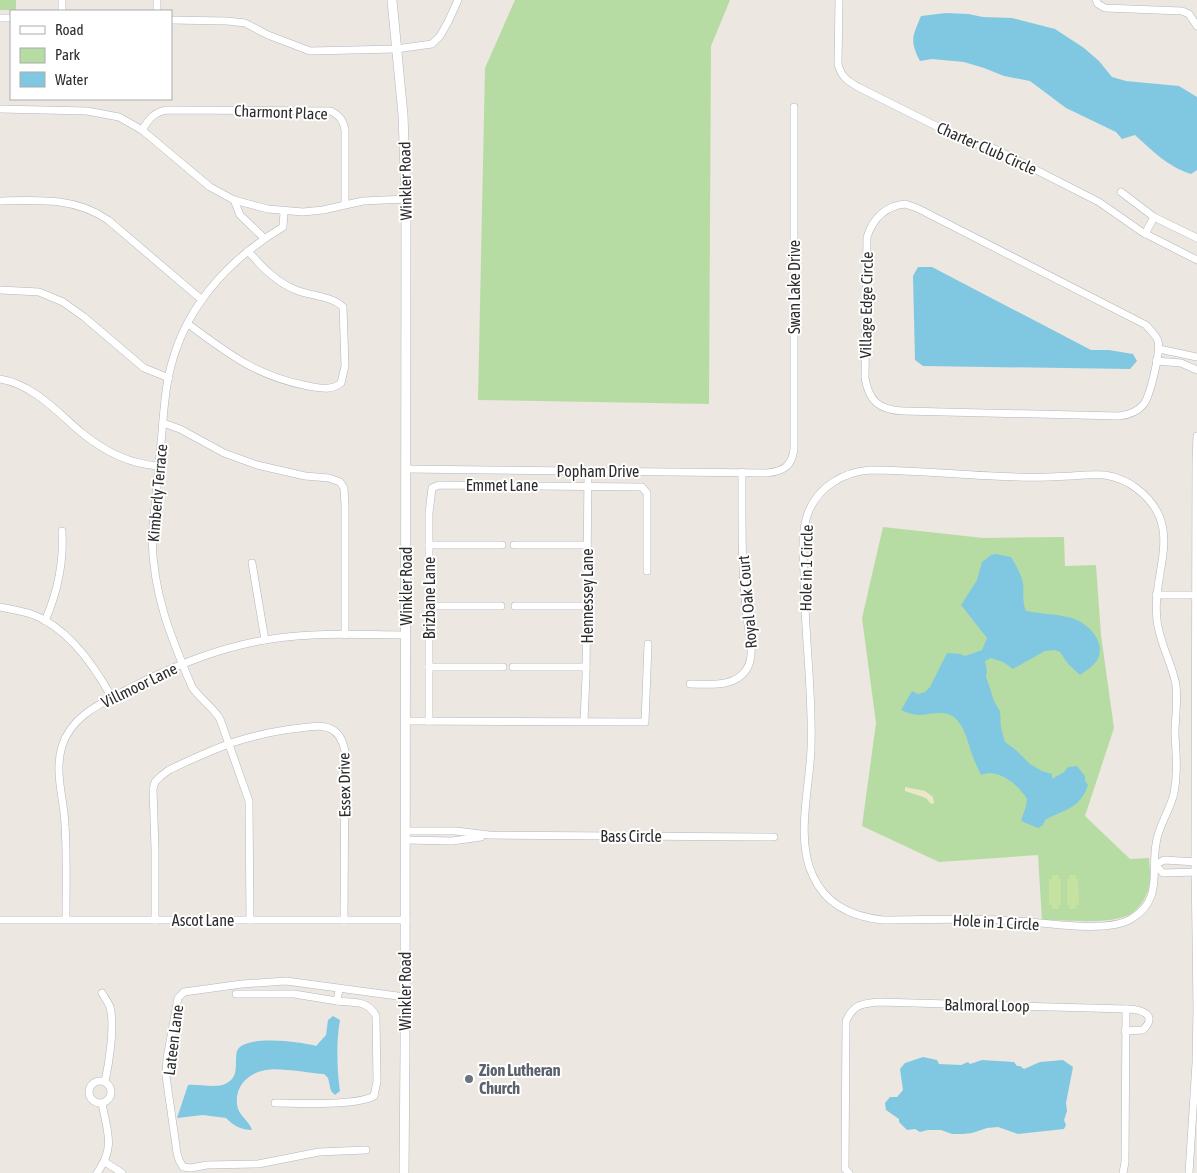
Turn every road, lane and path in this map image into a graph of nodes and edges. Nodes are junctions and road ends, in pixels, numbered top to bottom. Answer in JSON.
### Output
{"nodes":[{"id":1,"x":392,"y":0,"type":"edge"},
{"id":2,"x":458,"y":0,"type":"edge"},
{"id":3,"x":838,"y":0,"type":"edge"},
{"id":4,"x":1096,"y":0,"type":"edge"},
{"id":5,"x":172,"y":20,"type":"edge"},
{"id":6,"x":1197,"y":26,"type":"edge"},
{"id":7,"x":396,"y":49,"type":"junction"},
{"id":8,"x":794,"y":107,"type":"dead end"},
{"id":9,"x":0,"y":109,"type":"edge"},
{"id":10,"x":142,"y":130,"type":"junction"},
{"id":11,"x":1121,"y":192,"type":"dead end"},
{"id":12,"x":234,"y":200,"type":"junction"},
{"id":13,"x":406,"y":200,"type":"junction"},
{"id":14,"x":0,"y":201,"type":"edge"},
{"id":15,"x":345,"y":204,"type":"junction"},
{"id":16,"x":284,"y":212,"type":"junction"},
{"id":17,"x":1154,"y":217,"type":"junction"},
{"id":18,"x":1145,"y":234,"type":"junction"},
{"id":19,"x":264,"y":238,"type":"junction"},
{"id":20,"x":1197,"y":238,"type":"edge"},
{"id":21,"x":248,"y":251,"type":"junction"},
{"id":22,"x":1197,"y":260,"type":"edge"},
{"id":23,"x":0,"y":290,"type":"edge"},
{"id":24,"x":202,"y":300,"type":"junction"},
{"id":25,"x":188,"y":324,"type":"junction"},
{"id":26,"x":1158,"y":349,"type":"junction"},
{"id":27,"x":1183,"y":353,"type":"junction"},
{"id":28,"x":1197,"y":357,"type":"edge"},
{"id":29,"x":1156,"y":361,"type":"junction"},
{"id":30,"x":1181,"y":363,"type":"junction"},
{"id":31,"x":1197,"y":370,"type":"edge"},
{"id":32,"x":168,"y":378,"type":"junction"},
{"id":33,"x":0,"y":379,"type":"edge"},
{"id":34,"x":163,"y":424,"type":"junction"},
{"id":35,"x":1197,"y":436,"type":"edge"},
{"id":36,"x":1196,"y":457,"type":"edge"},
{"id":37,"x":158,"y":466,"type":"junction"},
{"id":38,"x":789,"y":466,"type":"joint"},
{"id":39,"x":406,"y":469,"type":"junction"},
{"id":40,"x":588,"y":471,"type":"junction"},
{"id":41,"x":742,"y":472,"type":"junction"},
{"id":42,"x":443,"y":485,"type":"joint"},
{"id":43,"x":588,"y":486,"type":"junction"},
{"id":44,"x":62,"y":531,"type":"dead end"},
{"id":45,"x":429,"y":545,"type":"junction"},
{"id":46,"x":502,"y":545,"type":"dead end"},
{"id":47,"x":514,"y":545,"type":"dead end"},
{"id":48,"x":587,"y":545,"type":"junction"},
{"id":49,"x":252,"y":563,"type":"dead end"},
{"id":50,"x":647,"y":571,"type":"dead end"},
{"id":51,"x":1196,"y":594,"type":"edge"},
{"id":52,"x":1156,"y":595,"type":"junction"},
{"id":53,"x":429,"y":606,"type":"junction"},
{"id":54,"x":501,"y":606,"type":"dead end"},
{"id":55,"x":515,"y":606,"type":"dead end"},
{"id":56,"x":587,"y":606,"type":"junction"},
{"id":57,"x":0,"y":607,"type":"edge"},
{"id":58,"x":46,"y":620,"type":"junction"},
{"id":59,"x":345,"y":634,"type":"junction"},
{"id":60,"x":406,"y":635,"type":"junction"},
{"id":61,"x":265,"y":640,"type":"junction"},
{"id":62,"x":648,"y":644,"type":"dead end"},
{"id":63,"x":182,"y":663,"type":"junction"},
{"id":64,"x":429,"y":667,"type":"junction"},
{"id":65,"x":503,"y":667,"type":"dead end"},
{"id":66,"x":513,"y":667,"type":"dead end"},
{"id":67,"x":586,"y":667,"type":"junction"},
{"id":68,"x":690,"y":684,"type":"dead end"},
{"id":69,"x":112,"y":698,"type":"junction"},
{"id":70,"x":1196,"y":703,"type":"edge"},
{"id":71,"x":406,"y":721,"type":"junction"},
{"id":72,"x":429,"y":721,"type":"junction"},
{"id":73,"x":584,"y":721,"type":"junction"},
{"id":74,"x":229,"y":742,"type":"junction"},
{"id":75,"x":406,"y":836,"type":"junction"},
{"id":76,"x":774,"y":837,"type":"dead end"},
{"id":77,"x":1196,"y":862,"type":"edge"},
{"id":78,"x":1155,"y":865,"type":"junction"},
{"id":79,"x":1196,"y":872,"type":"edge"},
{"id":80,"x":66,"y":919,"type":"junction"},
{"id":81,"x":0,"y":920,"type":"edge"},
{"id":82,"x":155,"y":920,"type":"junction"},
{"id":83,"x":250,"y":920,"type":"junction"},
{"id":84,"x":344,"y":920,"type":"junction"},
{"id":85,"x":406,"y":920,"type":"junction"},
{"id":86,"x":279,"y":982,"type":"junction"},
{"id":87,"x":339,"y":989,"type":"junction"},
{"id":88,"x":102,"y":993,"type":"dead end"},
{"id":89,"x":236,"y":994,"type":"dead end"},
{"id":90,"x":278,"y":994,"type":"junction"},
{"id":91,"x":405,"y":997,"type":"junction"},
{"id":92,"x":338,"y":1001,"type":"junction"},
{"id":93,"x":1126,"y":1009,"type":"junction"},
{"id":94,"x":1125,"y":1032,"type":"junction"},
{"id":95,"x":1197,"y":1036,"type":"edge"},
{"id":96,"x":105,"y":1082,"type":"junction"},
{"id":97,"x":102,"y":1103,"type":"junction"},
{"id":98,"x":275,"y":1103,"type":"dead end"},
{"id":99,"x":366,"y":1150,"type":"dead end"},
{"id":100,"x":105,"y":1162,"type":"junction"},
{"id":101,"x":97,"y":1173,"type":"edge"},
{"id":102,"x":122,"y":1173,"type":"edge"},
{"id":103,"x":404,"y":1173,"type":"edge"},
{"id":104,"x":848,"y":1173,"type":"edge"},
{"id":105,"x":1123,"y":1173,"type":"edge"},
{"id":106,"x":1189,"y":1173,"type":"edge"}],
"edges":[{"from":1,"to":7,"type":"street","name":"Winkler Road"},
{"from":2,"to":7,"type":"street"},
{"from":3,"to":18,"type":"street","name":"Charter Club Circle"},
{"from":4,"to":6,"type":"street"},
{"from":5,"to":7,"type":"street"},
{"from":7,"to":13,"type":"street","name":"Winkler Road"},
{"from":8,"to":38,"type":"street","name":"Swan Lake Drive"},
{"from":9,"to":10,"type":"street"},
{"from":10,"to":12,"type":"street"},
{"from":10,"to":15,"type":"street","name":"Charmont Place"},
{"from":11,"to":17,"type":"street"},
{"from":12,"to":16,"type":"street"},
{"from":12,"to":19,"type":"street"},
{"from":13,"to":15,"type":"street"},
{"from":13,"to":39,"type":"street","name":"Winkler Road"},
{"from":14,"to":24,"type":"street"},
{"from":15,"to":16,"type":"street"},
{"from":16,"to":19,"type":"street","name":"Kimberly Terrace"},
{"from":17,"to":18,"type":"street"},
{"from":17,"to":20,"type":"street"},
{"from":18,"to":22,"type":"street","name":"Charter Club Circle"},
{"from":19,"to":21,"type":"street","name":"Kimberly Terrace"},
{"from":21,"to":24,"type":"street","name":"Kimberly Terrace"},
{"from":21,"to":25,"type":"street"},
{"from":23,"to":32,"type":"street"},
{"from":24,"to":25,"type":"street","name":"Kimberly Terrace"},
{"from":25,"to":32,"type":"street","name":"Kimberly Terrace"},
{"from":26,"to":27,"type":"street"},
{"from":26,"to":29,"type":"street","name":"Village Edge Circle"},
{"from":26,"to":29,"type":"street","name":"Village Edge Circle"},
{"from":27,"to":28,"type":"street"},
{"from":27,"to":30,"type":"street"},
{"from":29,"to":30,"type":"street"},
{"from":30,"to":31,"type":"street"},
{"from":32,"to":34,"type":"street","name":"Kimberly Terrace"},
{"from":33,"to":37,"type":"street"},
{"from":34,"to":37,"type":"street","name":"Kimberly Terrace"},
{"from":34,"to":59,"type":"street"},
{"from":35,"to":36,"type":"street"},
{"from":36,"to":51,"type":"street"},
{"from":37,"to":63,"type":"street","name":"Kimberly Terrace"},
{"from":38,"to":41,"type":"street","name":"Popham Drive"},
{"from":39,"to":40,"type":"street","name":"Popham Drive"},
{"from":39,"to":60,"type":"street","name":"Winkler Road"},
{"from":40,"to":41,"type":"street","name":"Popham Drive"},
{"from":40,"to":43,"type":"street","name":"Hennessey Lane"},
{"from":41,"to":68,"type":"street","name":"Royal Oak Court"},
{"from":42,"to":43,"type":"street","name":"Emmet Lane"},
{"from":42,"to":45,"type":"street","name":"Brizbane Lane"},
{"from":43,"to":48,"type":"street","name":"Hennessey Lane"},
{"from":43,"to":50,"type":"street","name":"Emmet Lane"},
{"from":44,"to":58,"type":"street"},
{"from":45,"to":46,"type":"street"},
{"from":45,"to":53,"type":"street","name":"Brizbane Lane"},
{"from":47,"to":48,"type":"street"},
{"from":48,"to":56,"type":"street","name":"Hennessey Lane"},
{"from":49,"to":61,"type":"street"},
{"from":51,"to":52,"type":"street"},
{"from":51,"to":70,"type":"street"},
{"from":52,"to":78,"type":"street","name":"Hole in 1 Circle"},
{"from":52,"to":78,"type":"street","name":"Hole in 1 Circle"},
{"from":53,"to":54,"type":"street"},
{"from":53,"to":64,"type":"street","name":"Brizbane Lane"},
{"from":55,"to":56,"type":"street"},
{"from":56,"to":67,"type":"street","name":"Hennessey Lane"},
{"from":57,"to":58,"type":"street"},
{"from":58,"to":69,"type":"street"},
{"from":59,"to":60,"type":"street","name":"Villmoor Lane"},
{"from":59,"to":61,"type":"street","name":"Villmoor Lane"},
{"from":60,"to":71,"type":"street","name":"Winkler Road"},
{"from":61,"to":63,"type":"street","name":"Villmoor Lane"},
{"from":62,"to":73,"type":"street"},
{"from":63,"to":69,"type":"street","name":"Villmoor Lane"},
{"from":63,"to":74,"type":"street","name":"Kimberly Terrace"},
{"from":64,"to":65,"type":"street"},
{"from":64,"to":72,"type":"street","name":"Brizbane Lane"},
{"from":66,"to":67,"type":"street"},
{"from":67,"to":73,"type":"street","name":"Hennessey Lane"},
{"from":69,"to":80,"type":"street","name":"Villmoor Lane"},
{"from":70,"to":77,"type":"street"},
{"from":71,"to":72,"type":"street"},
{"from":71,"to":75,"type":"street","name":"Winkler Road"},
{"from":72,"to":73,"type":"street"},
{"from":74,"to":82,"type":"street","name":"Essex Drive"},
{"from":74,"to":83,"type":"street","name":"Kimberly Terrace"},
{"from":74,"to":84,"type":"street","name":"Essex Drive"},
{"from":75,"to":76,"type":"street","name":"Bass Circle"},
{"from":75,"to":85,"type":"street","name":"Winkler Road"},
{"from":77,"to":78,"type":"street"},
{"from":77,"to":79,"type":"street"},
{"from":78,"to":79,"type":"street"},
{"from":79,"to":95,"type":"street"},
{"from":80,"to":81,"type":"street","name":"Ascot Lane"},
{"from":80,"to":82,"type":"street","name":"Ascot Lane"},
{"from":82,"to":83,"type":"street","name":"Ascot Lane"},
{"from":83,"to":84,"type":"street","name":"Ascot Lane"},
{"from":84,"to":85,"type":"street","name":"Ascot Lane"},
{"from":85,"to":91,"type":"street","name":"Winkler Road"},
{"from":86,"to":87,"type":"street","name":"Lateen Lane"},
{"from":86,"to":90,"type":"street"},
{"from":86,"to":99,"type":"street","name":"Lateen Lane"},
{"from":87,"to":91,"type":"street","name":"Lateen Lane"},
{"from":87,"to":92,"type":"street"},
{"from":88,"to":96,"type":"street"},
{"from":89,"to":90,"type":"street"},
{"from":90,"to":92,"type":"street"},
{"from":91,"to":103,"type":"street","name":"Winkler Road"},
{"from":92,"to":98,"type":"street"},
{"from":93,"to":94,"type":"street"},
{"from":93,"to":94,"type":"street"},
{"from":93,"to":104,"type":"street","name":"Balmoral Loop"},
{"from":94,"to":105,"type":"street"},
{"from":95,"to":106,"type":"street"},
{"from":96,"to":97,"type":"street"},
{"from":96,"to":97,"type":"street"},
{"from":97,"to":100,"type":"street"},
{"from":100,"to":101,"type":"street"},
{"from":100,"to":102,"type":"street"}]}
